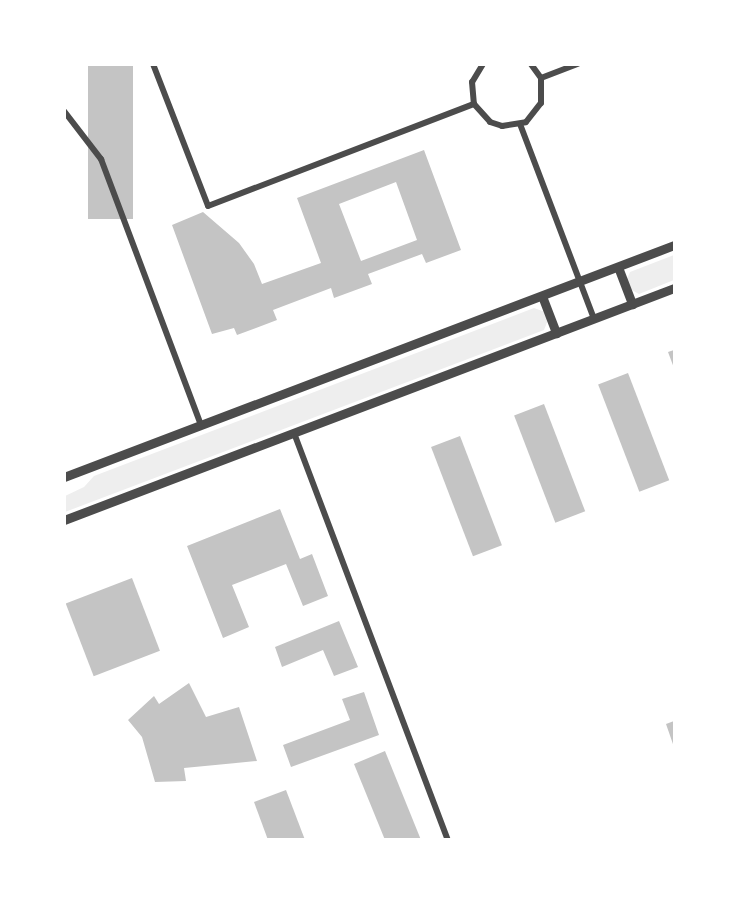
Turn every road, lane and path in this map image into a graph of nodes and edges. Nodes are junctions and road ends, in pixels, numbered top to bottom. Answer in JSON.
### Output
{"nodes":[{"id":1,"x":153,"y":64,"type":"edge"},
{"id":2,"x":483,"y":64,"type":"edge"},
{"id":3,"x":531,"y":64,"type":"edge"},
{"id":4,"x":577,"y":64,"type":"edge"},
{"id":5,"x":541,"y":78,"type":"junction"},
{"id":6,"x":474,"y":104,"type":"junction"},
{"id":7,"x":64,"y":111,"type":"edge"},
{"id":8,"x":520,"y":124,"type":"junction"},
{"id":9,"x":675,"y":245,"type":"edge"},
{"id":10,"x":618,"y":267,"type":"junction"},
{"id":11,"x":579,"y":281,"type":"junction"},
{"id":12,"x":675,"y":288,"type":"edge"},
{"id":13,"x":542,"y":296,"type":"junction"},
{"id":14,"x":632,"y":304,"type":"junction"},
{"id":15,"x":594,"y":319,"type":"junction"},
{"id":16,"x":556,"y":333,"type":"junction"},
{"id":17,"x":201,"y":425,"type":"junction"},
{"id":18,"x":294,"y":433,"type":"junction"},
{"id":19,"x":64,"y":477,"type":"edge"},
{"id":20,"x":64,"y":520,"type":"edge"},
{"id":21,"x":448,"y":840,"type":"edge"}],
"edges":[{"from":1,"to":6,"type":"street"},
{"from":2,"to":6,"type":"street"},
{"from":3,"to":5,"type":"street"},
{"from":4,"to":5,"type":"street"},
{"from":5,"to":8,"type":"street"},
{"from":6,"to":8,"type":"street"},
{"from":7,"to":17,"type":"street"},
{"from":8,"to":11,"type":"street"},
{"from":9,"to":10,"type":"street"},
{"from":10,"to":11,"type":"street"},
{"from":10,"to":14,"type":"street"},
{"from":11,"to":13,"type":"street"},
{"from":11,"to":15,"type":"street"},
{"from":12,"to":14,"type":"street"},
{"from":13,"to":16,"type":"street"},
{"from":13,"to":17,"type":"street"},
{"from":14,"to":15,"type":"street"},
{"from":15,"to":16,"type":"street"},
{"from":16,"to":18,"type":"street"},
{"from":17,"to":19,"type":"street"},
{"from":18,"to":20,"type":"street"},
{"from":18,"to":21,"type":"street"}]}
